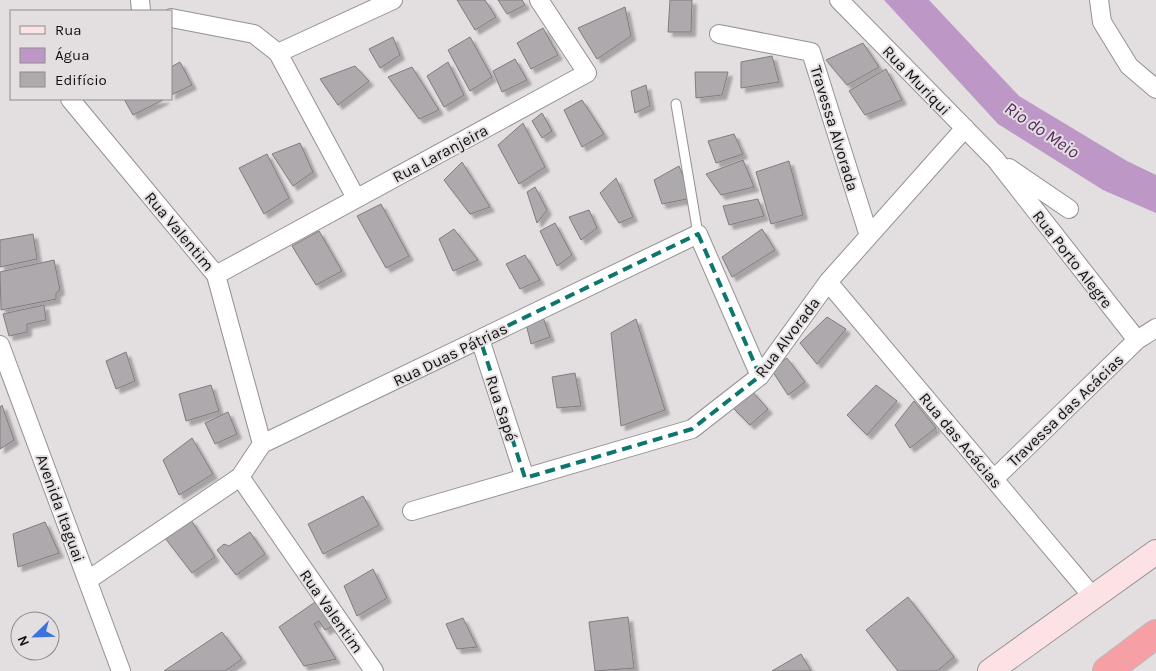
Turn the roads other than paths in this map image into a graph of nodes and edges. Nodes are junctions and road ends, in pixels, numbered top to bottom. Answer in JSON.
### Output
{"nodes":[{"id":1,"x":393,"y":0,"type":"edge"},
{"id":2,"x":539,"y":0,"type":"edge"},
{"id":3,"x":839,"y":0,"type":"edge"},
{"id":4,"x":1099,"y":0,"type":"edge"},
{"id":5,"x":361,"y":7,"type":"edge"},
{"id":6,"x":172,"y":18,"type":"edge"},
{"id":7,"x":720,"y":34,"type":"dead end"},
{"id":8,"x":278,"y":53,"type":"junction"},
{"id":9,"x":1156,"y":89,"type":"edge"},
{"id":10,"x":71,"y":100,"type":"edge"},
{"id":11,"x":676,"y":104,"type":"dead end"},
{"id":12,"x":965,"y":128,"type":"junction"},
{"id":13,"x":996,"y":160,"type":"junction"},
{"id":14,"x":356,"y":198,"type":"junction"},
{"id":15,"x":1069,"y":209,"type":"dead end"},
{"id":16,"x":698,"y":234,"type":"junction"},
{"id":17,"x":869,"y":236,"type":"junction"},
{"id":18,"x":216,"y":275,"type":"junction"},
{"id":19,"x":828,"y":282,"type":"junction"},
{"id":20,"x":1156,"y":328,"type":"edge"},
{"id":21,"x":480,"y":339,"type":"junction"},
{"id":22,"x":1137,"y":340,"type":"junction"},
{"id":23,"x":0,"y":345,"type":"edge"},
{"id":24,"x":4,"y":368,"type":"edge"},
{"id":25,"x":760,"y":376,"type":"junction"},
{"id":26,"x":262,"y":444,"type":"junction"},
{"id":27,"x":240,"y":477,"type":"junction"},
{"id":28,"x":525,"y":478,"type":"junction"},
{"id":29,"x":994,"y":479,"type":"junction"},
{"id":30,"x":412,"y":511,"type":"dead end"},
{"id":31,"x":1156,"y":552,"type":"edge"},
{"id":32,"x":88,"y":580,"type":"junction"},
{"id":33,"x":1093,"y":597,"type":"junction"},
{"id":34,"x":1156,"y":634,"type":"edge"},
{"id":35,"x":121,"y":671,"type":"edge"},
{"id":36,"x":374,"y":671,"type":"edge"},
{"id":37,"x":990,"y":671,"type":"edge"},
{"id":38,"x":1107,"y":671,"type":"edge"}],
"edges":[{"from":1,"to":5,"type":"street"},
{"from":2,"to":14,"type":"street","name":"Rua Laranjeira"},
{"from":3,"to":12,"type":"street","name":"Rua Muriqui"},
{"from":4,"to":9,"type":"street"},
{"from":5,"to":8,"type":"street"},
{"from":6,"to":8,"type":"street"},
{"from":7,"to":17,"type":"street","name":"Travessa Alvorada"},
{"from":8,"to":14,"type":"street"},
{"from":10,"to":18,"type":"street","name":"Rua Valentim"},
{"from":11,"to":16,"type":"lane"},
{"from":12,"to":13,"type":"street","name":"Rua Muriqui"},
{"from":12,"to":17,"type":"street","name":"Rua Alvorada"},
{"from":13,"to":15,"type":"street"},
{"from":13,"to":22,"type":"street","name":"Rua Porto Alegre"},
{"from":14,"to":18,"type":"street","name":"Rua Laranjeira"},
{"from":16,"to":21,"type":"street","name":"Rua Duas Pátrias"},
{"from":16,"to":25,"type":"street"},
{"from":17,"to":19,"type":"street","name":"Rua Alvorada"},
{"from":18,"to":26,"type":"street","name":"Rua Valentim"},
{"from":19,"to":25,"type":"street","name":"Rua Alvorada"},
{"from":19,"to":29,"type":"street","name":"Rua das Acácias"},
{"from":20,"to":22,"type":"street"},
{"from":21,"to":26,"type":"street","name":"Rua Duas Pátrias"},
{"from":21,"to":28,"type":"street","name":"Rua Sapé"},
{"from":22,"to":29,"type":"street","name":"Travessa das Acácias"},
{"from":23,"to":24,"type":"street","name":"Avenida Itaguai"},
{"from":24,"to":32,"type":"street","name":"Avenida Itaguai"},
{"from":25,"to":28,"type":"street","name":"Rua Alvorada"},
{"from":26,"to":27,"type":"street"},
{"from":27,"to":32,"type":"street"},
{"from":27,"to":36,"type":"street","name":"Rua Valentim"},
{"from":28,"to":30,"type":"street","name":"Rua Alvorada"},
{"from":29,"to":33,"type":"street","name":"Rua das Acácias"},
{"from":31,"to":33,"type":"main road"},
{"from":32,"to":35,"type":"street","name":"Avenida Itaguai"},
{"from":33,"to":37,"type":"main road"},
{"from":34,"to":38,"type":"highway"}]}
